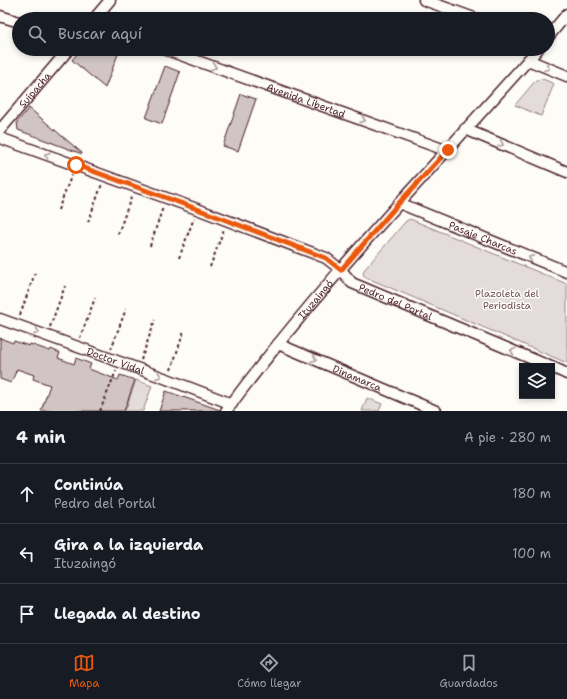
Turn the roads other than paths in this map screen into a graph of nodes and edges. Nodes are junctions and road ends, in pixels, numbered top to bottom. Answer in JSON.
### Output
{"nodes":[{"id":1,"x":110,"y":0,"type":"edge"},
{"id":2,"x":424,"y":0,"type":"edge"},
{"id":3,"x":100,"y":12,"type":"edge"},
{"id":4,"x":457,"y":12,"type":"edge"},
{"id":5,"x":567,"y":14,"type":"edge"},
{"id":6,"x":0,"y":16,"type":"edge"},
{"id":7,"x":12,"y":20,"type":"edge"},
{"id":8,"x":555,"y":29,"type":"edge"},
{"id":9,"x":63,"y":56,"type":"edge"},
{"id":10,"x":184,"y":56,"type":"edge"},
{"id":11,"x":532,"y":56,"type":"edge"},
{"id":12,"x":528,"y":60,"type":"junction"},
{"id":13,"x":567,"y":76,"type":"edge"},
{"id":14,"x":465,"y":129,"type":"junction"},
{"id":15,"x":0,"y":130,"type":"edge"},
{"id":16,"x":0,"y":138,"type":"edge"},
{"id":17,"x":448,"y":150,"type":"junction"},
{"id":18,"x":567,"y":172,"type":"edge"},
{"id":19,"x":399,"y":203,"type":"junction"},
{"id":20,"x":341,"y":270,"type":"junction"},
{"id":21,"x":567,"y":272,"type":"edge"},
{"id":22,"x":0,"y":318,"type":"edge"},
{"id":23,"x":278,"y":344,"type":"junction"},
{"id":24,"x":542,"y":363,"type":"edge"},
{"id":25,"x":555,"y":368,"type":"edge"},
{"id":26,"x":567,"y":374,"type":"edge"},
{"id":27,"x":229,"y":407,"type":"edge"},
{"id":28,"x":436,"y":411,"type":"edge"}],
"edges":[{"from":1,"to":3,"type":"street"},
{"from":2,"to":4,"type":"street"},
{"from":5,"to":8,"type":"street"},
{"from":6,"to":7,"type":"street"},
{"from":9,"to":15,"type":"street","name":"Suipacha"},
{"from":10,"to":17,"type":"street","name":"Avenida Libertad","one_way":true},
{"from":11,"to":12,"type":"street","name":"Ituzaingó"},
{"from":12,"to":13,"type":"street","one_way":true},
{"from":12,"to":14,"type":"street","name":"Ituzaingó"},
{"from":14,"to":17,"type":"street","name":"Ituzaingó"},
{"from":14,"to":18,"type":"street","one_way":true},
{"from":20,"to":16,"type":"street","name":"Pedro del Portal","one_way":true},
{"from":17,"to":19,"type":"street","name":"Ituzaingó"},
{"from":19,"to":20,"type":"street","name":"Ituzaingó"},
{"from":21,"to":19,"type":"street","name":"Pasaje Charcas","one_way":true},
{"from":20,"to":23,"type":"street","name":"Ituzaingó"},
{"from":24,"to":20,"type":"street","name":"Pedro del Portal","one_way":true},
{"from":22,"to":27,"type":"street","name":"Doctor Vidal","one_way":true},
{"from":23,"to":27,"type":"street","name":"Ituzaingó"},
{"from":23,"to":28,"type":"street","name":"Dinamarca","one_way":true},
{"from":25,"to":26,"type":"street"}]}
